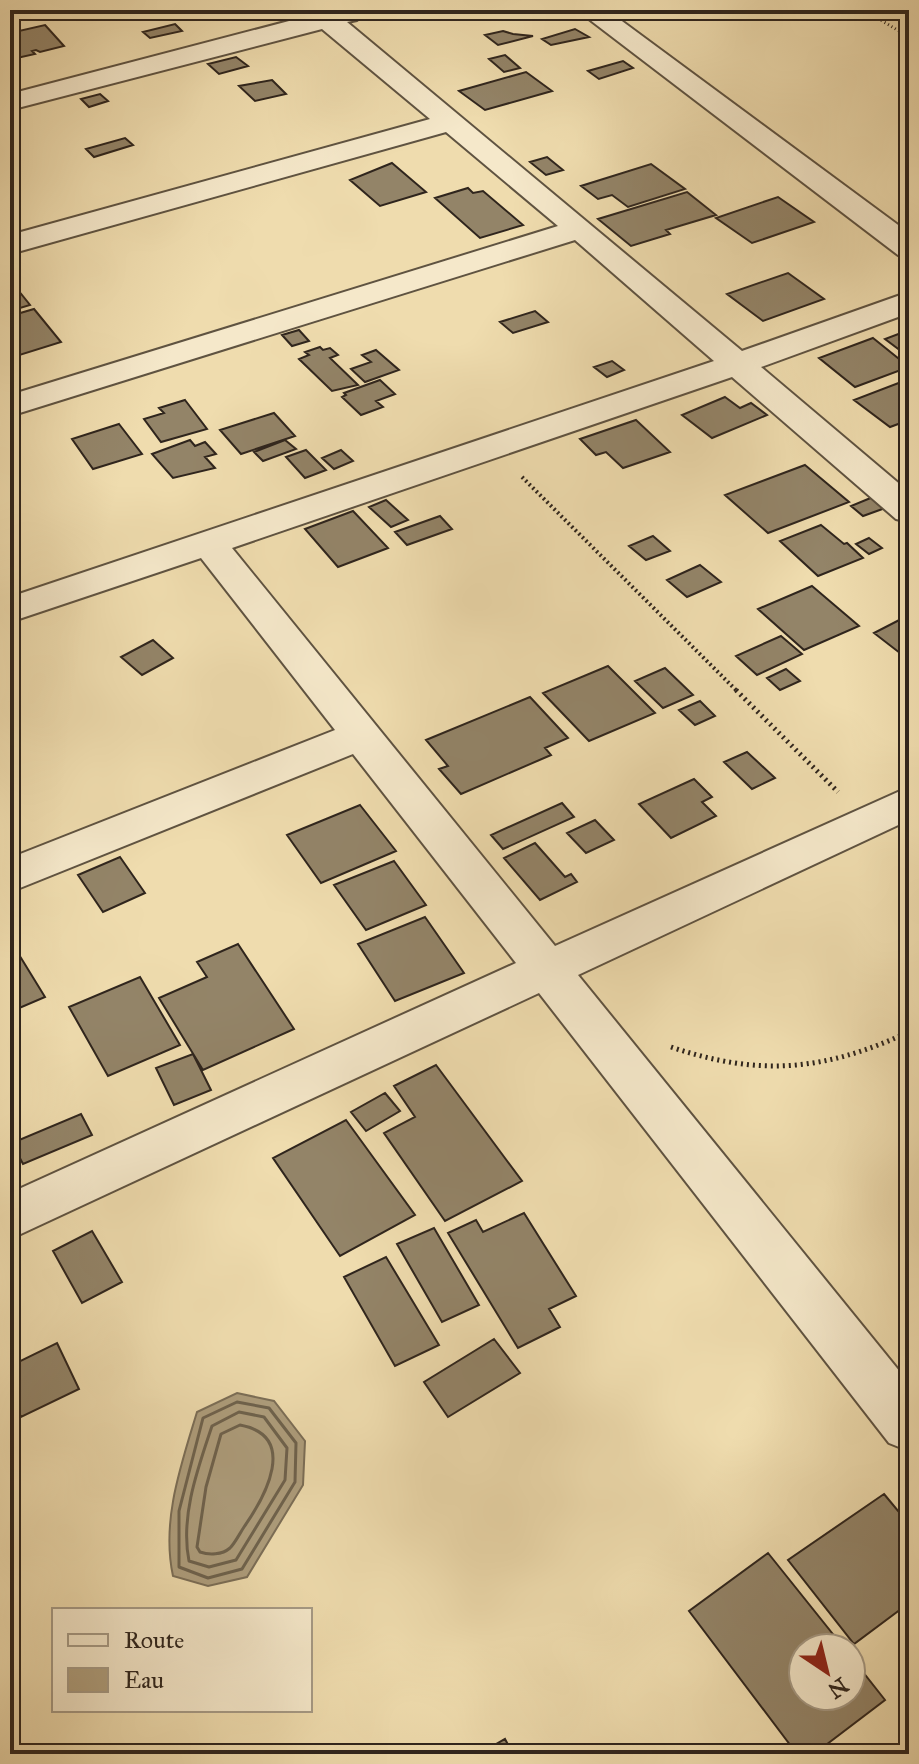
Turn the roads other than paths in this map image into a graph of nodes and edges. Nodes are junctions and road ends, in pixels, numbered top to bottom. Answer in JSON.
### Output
{"nodes":[{"id":1,"x":364,"y":10,"type":"edge"},
{"id":2,"x":590,"y":10,"type":"edge"},
{"id":3,"x":322,"y":15,"type":"edge"},
{"id":4,"x":10,"y":102,"type":"edge"},
{"id":5,"x":450,"y":122,"type":"junction"},
{"id":6,"x":580,"y":229,"type":"junction"},
{"id":7,"x":10,"y":245,"type":"edge"},
{"id":8,"x":909,"y":248,"type":"edge"},
{"id":9,"x":909,"y":302,"type":"edge"},
{"id":10,"x":737,"y":364,"type":"junction"},
{"id":11,"x":10,"y":406,"type":"edge"},
{"id":12,"x":909,"y":511,"type":"edge"},
{"id":13,"x":208,"y":542,"type":"junction"},
{"id":14,"x":10,"y":610,"type":"edge"},
{"id":15,"x":361,"y":735,"type":"junction"},
{"id":16,"x":909,"y":802,"type":"edge"},
{"id":17,"x":10,"y":876,"type":"edge"},
{"id":18,"x":547,"y":969,"type":"junction"},
{"id":19,"x":10,"y":1217,"type":"edge"},
{"id":20,"x":909,"y":1425,"type":"edge"}],
"edges":[{"from":1,"to":3,"type":"street"},
{"from":2,"to":8,"type":"street"},
{"from":3,"to":4,"type":"street"},
{"from":3,"to":5,"type":"street"},
{"from":5,"to":6,"type":"street"},
{"from":5,"to":7,"type":"street"},
{"from":6,"to":10,"type":"street"},
{"from":6,"to":11,"type":"street"},
{"from":9,"to":10,"type":"street"},
{"from":10,"to":12,"type":"street"},
{"from":10,"to":13,"type":"street"},
{"from":13,"to":14,"type":"street"},
{"from":13,"to":15,"type":"street"},
{"from":15,"to":17,"type":"street"},
{"from":15,"to":18,"type":"street"},
{"from":16,"to":18,"type":"street"},
{"from":18,"to":19,"type":"street"},
{"from":18,"to":20,"type":"street"}]}
